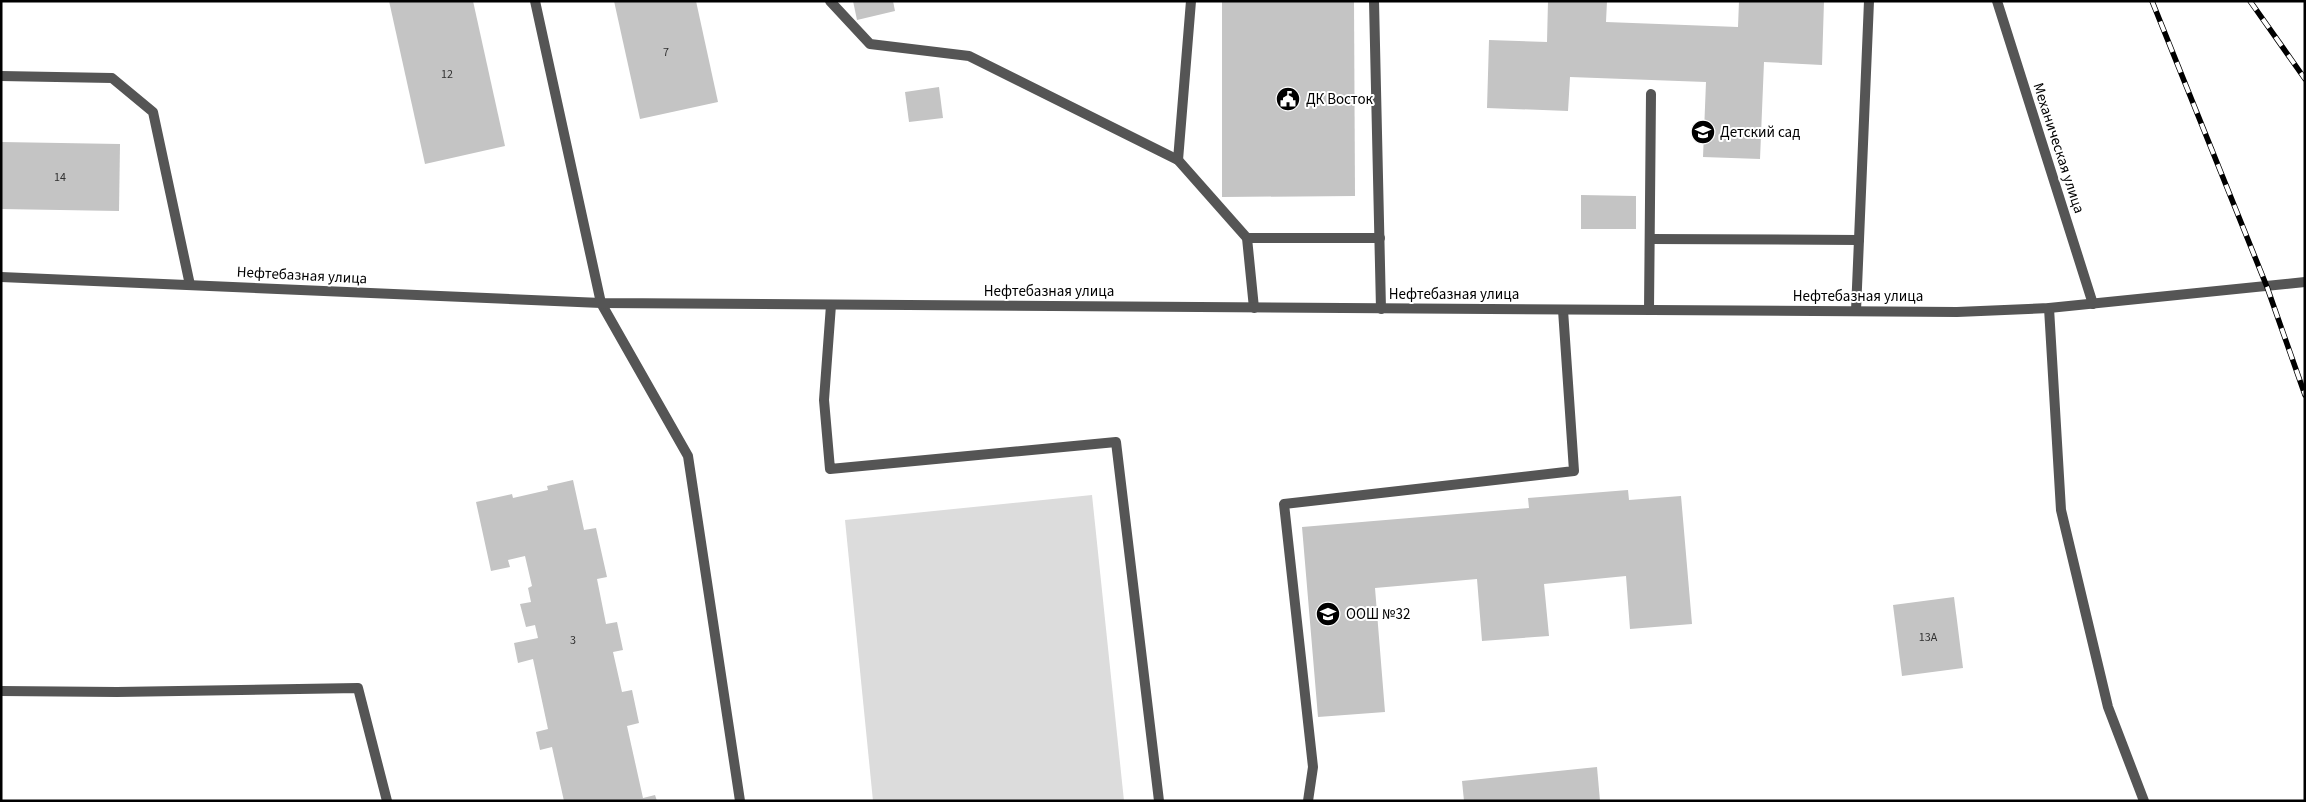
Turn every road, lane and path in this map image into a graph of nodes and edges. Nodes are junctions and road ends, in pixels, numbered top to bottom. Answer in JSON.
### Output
{"nodes":[{"id":1,"x":535,"y":1,"type":"edge"},
{"id":2,"x":830,"y":1,"type":"edge"},
{"id":3,"x":1191,"y":1,"type":"edge"},
{"id":4,"x":1374,"y":1,"type":"edge"},
{"id":5,"x":1869,"y":1,"type":"edge"},
{"id":6,"x":1997,"y":1,"type":"edge"},
{"id":7,"x":1,"y":76,"type":"edge"},
{"id":8,"x":1651,"y":94,"type":"dead end"},
{"id":9,"x":1178,"y":160,"type":"junction"},
{"id":10,"x":1247,"y":238,"type":"junction"},
{"id":11,"x":1380,"y":238,"type":"junction"},
{"id":12,"x":1650,"y":239,"type":"junction"},
{"id":13,"x":1859,"y":240,"type":"junction"},
{"id":14,"x":1,"y":277,"type":"edge"},
{"id":15,"x":2305,"y":282,"type":"edge"},
{"id":16,"x":190,"y":285,"type":"junction"},
{"id":17,"x":601,"y":303,"type":"junction"},
{"id":18,"x":2093,"y":304,"type":"junction"},
{"id":19,"x":831,"y":305,"type":"junction"},
{"id":20,"x":1254,"y":308,"type":"junction"},
{"id":21,"x":2049,"y":308,"type":"junction"},
{"id":22,"x":1381,"y":309,"type":"junction"},
{"id":23,"x":1563,"y":310,"type":"junction"},
{"id":24,"x":1649,"y":310,"type":"junction"},
{"id":25,"x":1856,"y":311,"type":"junction"},
{"id":26,"x":1,"y":691,"type":"edge"},
{"id":27,"x":387,"y":801,"type":"edge"},
{"id":28,"x":740,"y":801,"type":"edge"},
{"id":29,"x":1159,"y":801,"type":"edge"},
{"id":30,"x":1308,"y":801,"type":"edge"},
{"id":31,"x":2144,"y":801,"type":"edge"}],
"edges":[{"from":1,"to":17,"type":"street"},
{"from":2,"to":9,"type":"street"},
{"from":3,"to":9,"type":"street"},
{"from":4,"to":11,"type":"street"},
{"from":5,"to":13,"type":"street"},
{"from":6,"to":18,"type":"street","name":"Механическая улица"},
{"from":7,"to":16,"type":"street"},
{"from":8,"to":12,"type":"street"},
{"from":9,"to":10,"type":"street"},
{"from":10,"to":11,"type":"street"},
{"from":10,"to":20,"type":"street"},
{"from":11,"to":22,"type":"street"},
{"from":12,"to":13,"type":"street"},
{"from":12,"to":24,"type":"street"},
{"from":13,"to":25,"type":"street"},
{"from":14,"to":16,"type":"street","name":"Нефтебазная улица"},
{"from":15,"to":18,"type":"street","name":"Нефтебазная улица"},
{"from":16,"to":17,"type":"street","name":"Нефтебазная улица"},
{"from":17,"to":19,"type":"street","name":"Нефтебазная улица"},
{"from":17,"to":28,"type":"street"},
{"from":18,"to":21,"type":"street","name":"Нефтебазная улица"},
{"from":19,"to":20,"type":"street","name":"Нефтебазная улица"},
{"from":19,"to":29,"type":"street"},
{"from":20,"to":22,"type":"street","name":"Нефтебазная улица"},
{"from":21,"to":25,"type":"street","name":"Нефтебазная улица"},
{"from":21,"to":31,"type":"street"},
{"from":22,"to":23,"type":"street","name":"Нефтебазная улица"},
{"from":23,"to":24,"type":"street","name":"Нефтебазная улица"},
{"from":23,"to":30,"type":"street"},
{"from":24,"to":25,"type":"street","name":"Нефтебазная улица"},
{"from":26,"to":27,"type":"street"}]}
